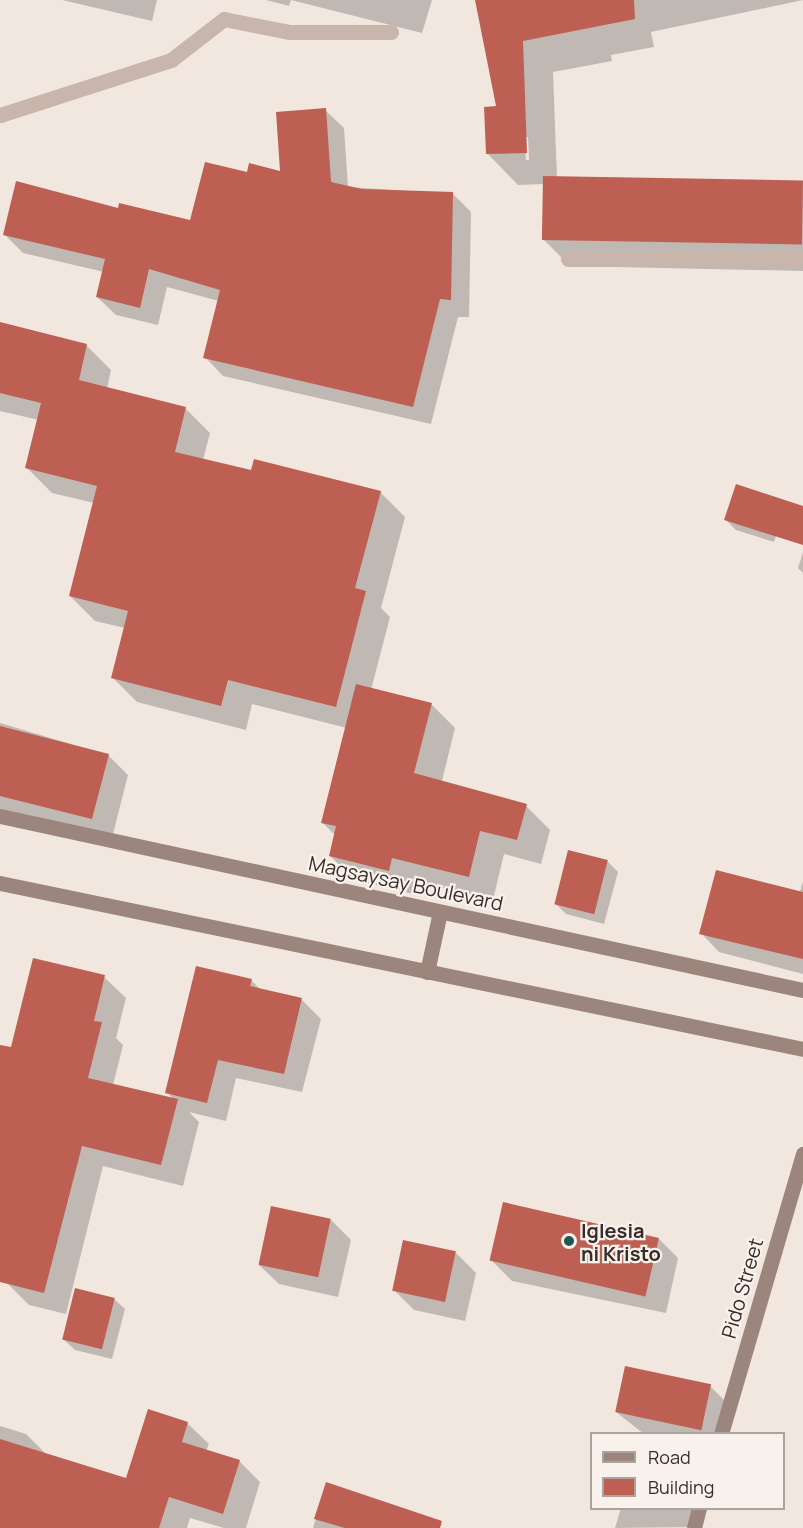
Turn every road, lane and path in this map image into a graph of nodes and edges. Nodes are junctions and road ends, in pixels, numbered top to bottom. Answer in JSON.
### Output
{"nodes":[{"id":1,"x":391,"y":32,"type":"dead end"},
{"id":2,"x":0,"y":115,"type":"edge"},
{"id":3,"x":803,"y":258,"type":"edge"},
{"id":4,"x":568,"y":260,"type":"dead end"},
{"id":5,"x":0,"y":816,"type":"edge"},
{"id":6,"x":0,"y":883,"type":"edge"},
{"id":7,"x":440,"y":912,"type":"junction"},
{"id":8,"x":427,"y":972,"type":"junction"},
{"id":9,"x":803,"y":990,"type":"edge"},
{"id":10,"x":803,"y":1049,"type":"edge"},
{"id":11,"x":803,"y":1154,"type":"edge"},
{"id":12,"x":722,"y":1432,"type":"edge"},
{"id":13,"x":699,"y":1510,"type":"edge"},
{"id":14,"x":693,"y":1528,"type":"edge"}],
"edges":[{"from":1,"to":2,"type":"lane"},
{"from":3,"to":4,"type":"lane"},
{"from":5,"to":7,"type":"street","name":"Magsaysay Boulevard"},
{"from":6,"to":8,"type":"street"},
{"from":7,"to":8,"type":"street"},
{"from":7,"to":9,"type":"street","name":"Magsaysay Boulevard"},
{"from":8,"to":10,"type":"street"},
{"from":11,"to":12,"type":"street","name":"Pido Street"},
{"from":13,"to":14,"type":"street"}]}
